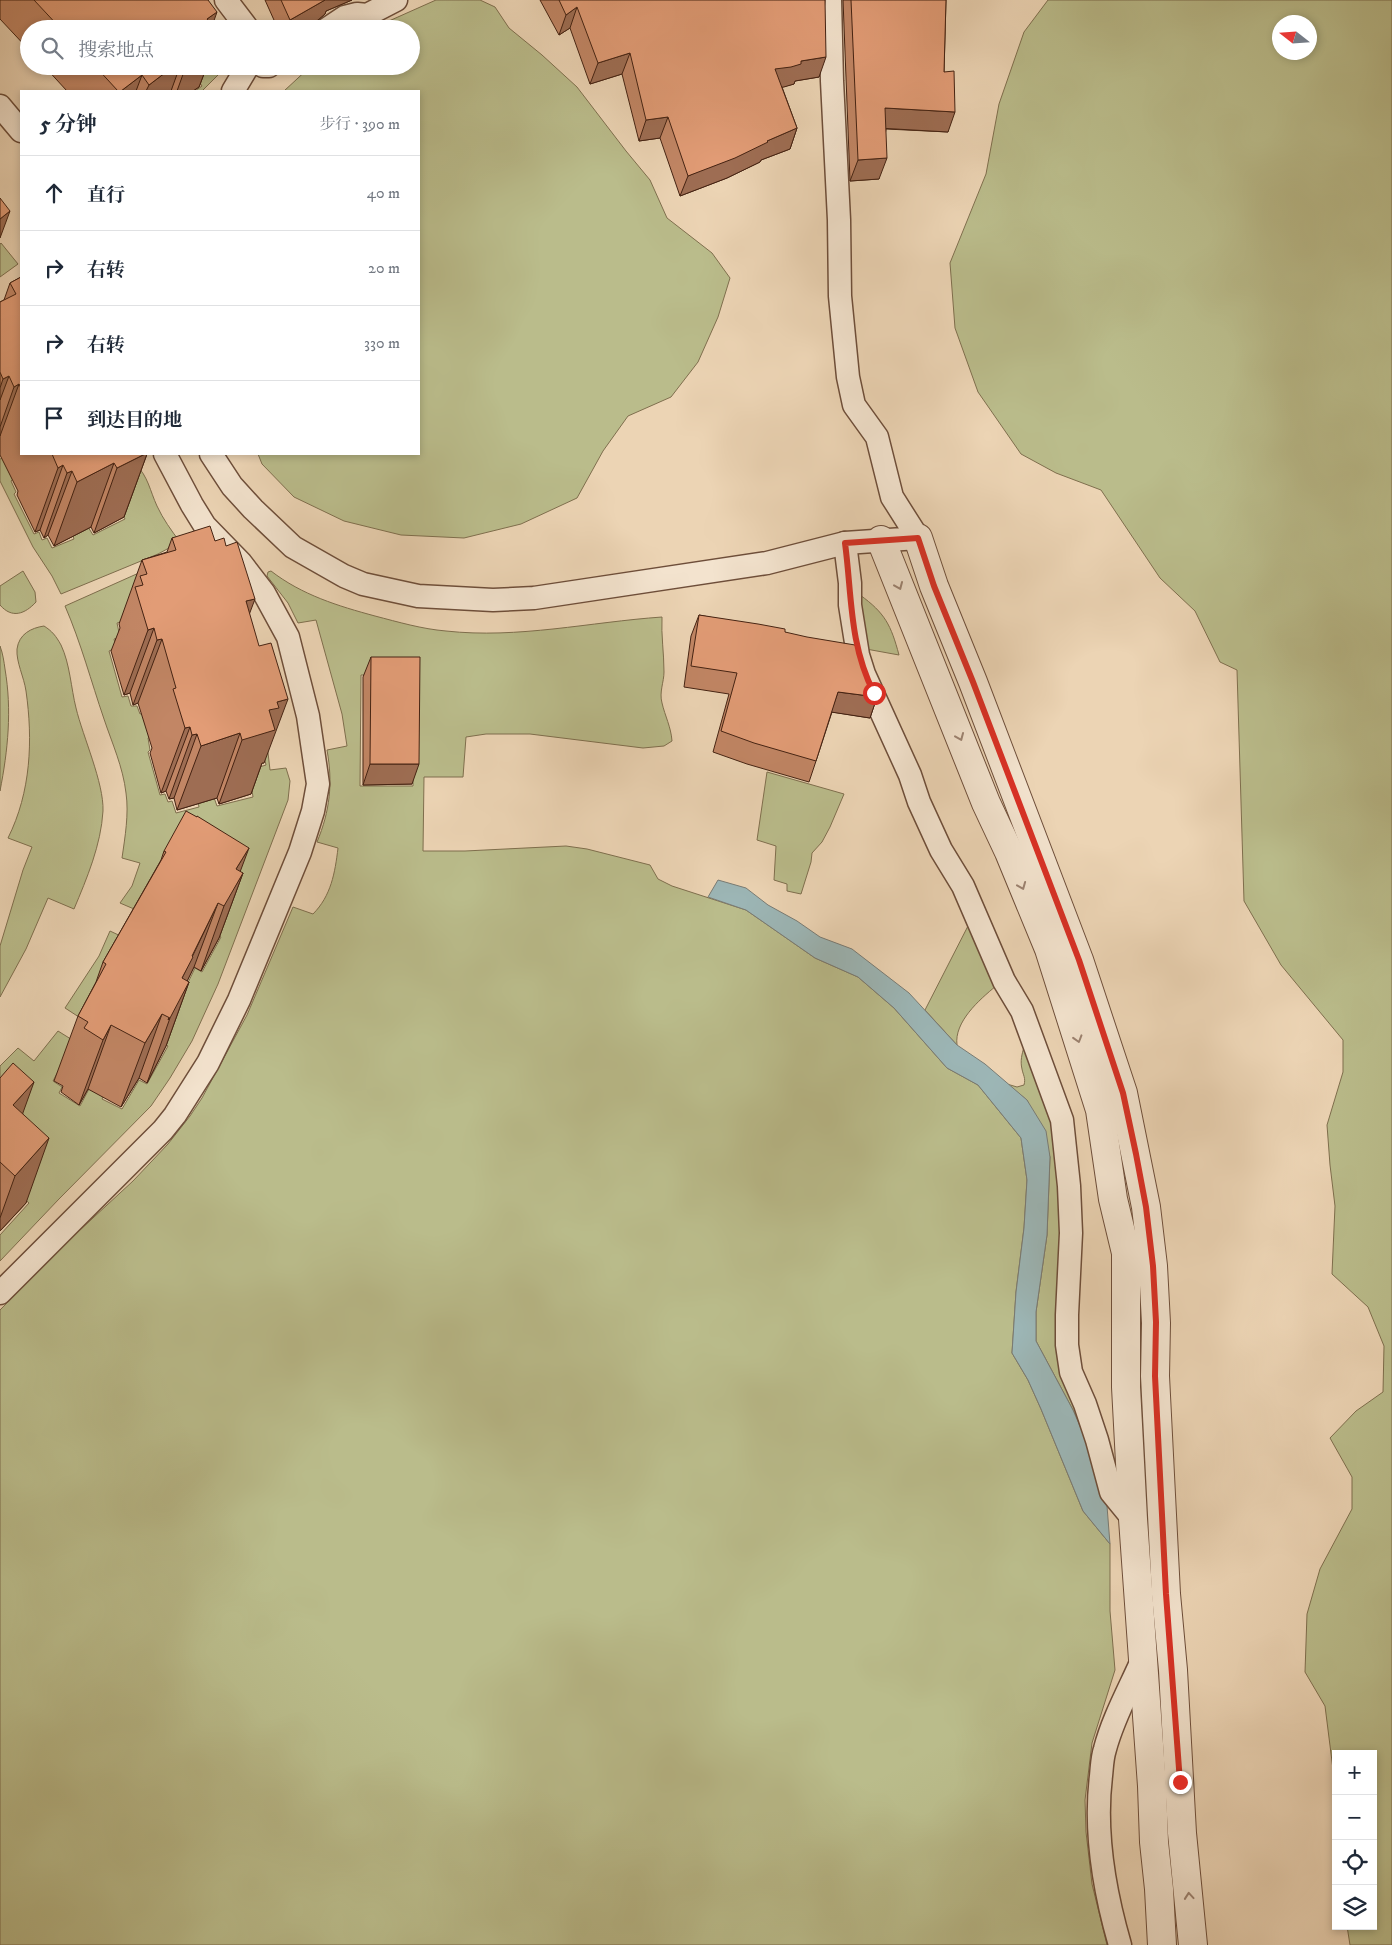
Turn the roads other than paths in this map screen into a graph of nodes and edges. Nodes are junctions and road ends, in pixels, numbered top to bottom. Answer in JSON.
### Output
{"nodes":[{"id":1,"x":226,"y":0,"type":"edge"},
{"id":2,"x":396,"y":0,"type":"edge"},
{"id":3,"x":830,"y":0,"type":"edge"},
{"id":4,"x":241,"y":20,"type":"edge"},
{"id":5,"x":342,"y":20,"type":"edge"},
{"id":6,"x":242,"y":75,"type":"edge"},
{"id":7,"x":233,"y":90,"type":"edge"},
{"id":8,"x":0,"y":106,"type":"edge"},
{"id":9,"x":20,"y":129,"type":"edge"},
{"id":10,"x":166,"y":455,"type":"edge"},
{"id":11,"x":212,"y":455,"type":"edge"},
{"id":12,"x":918,"y":538,"type":"junction"},
{"id":13,"x":881,"y":540,"type":"junction"},
{"id":14,"x":845,"y":543,"type":"junction"},
{"id":15,"x":0,"y":1293,"type":"edge"},
{"id":16,"x":1133,"y":1519,"type":"junction"},
{"id":17,"x":1144,"y":1658,"type":"junction"},
{"id":18,"x":1120,"y":1945,"type":"edge"},
{"id":19,"x":1162,"y":1945,"type":"edge"},
{"id":20,"x":1193,"y":1945,"type":"edge"}],
"edges":[{"from":1,"to":4,"type":"street"},
{"from":2,"to":5,"type":"street"},
{"from":3,"to":12,"type":"street"},
{"from":6,"to":7,"type":"street"},
{"from":8,"to":9,"type":"street"},
{"from":10,"to":15,"type":"street"},
{"from":11,"to":14,"type":"street"},
{"from":12,"to":13,"type":"street"},
{"from":20,"to":12,"type":"street","one_way":true},
{"from":13,"to":14,"type":"street"},
{"from":13,"to":16,"type":"street","one_way":true},
{"from":14,"to":16,"type":"street"},
{"from":16,"to":17,"type":"street"},
{"from":17,"to":18,"type":"street"},
{"from":17,"to":19,"type":"street"}]}
